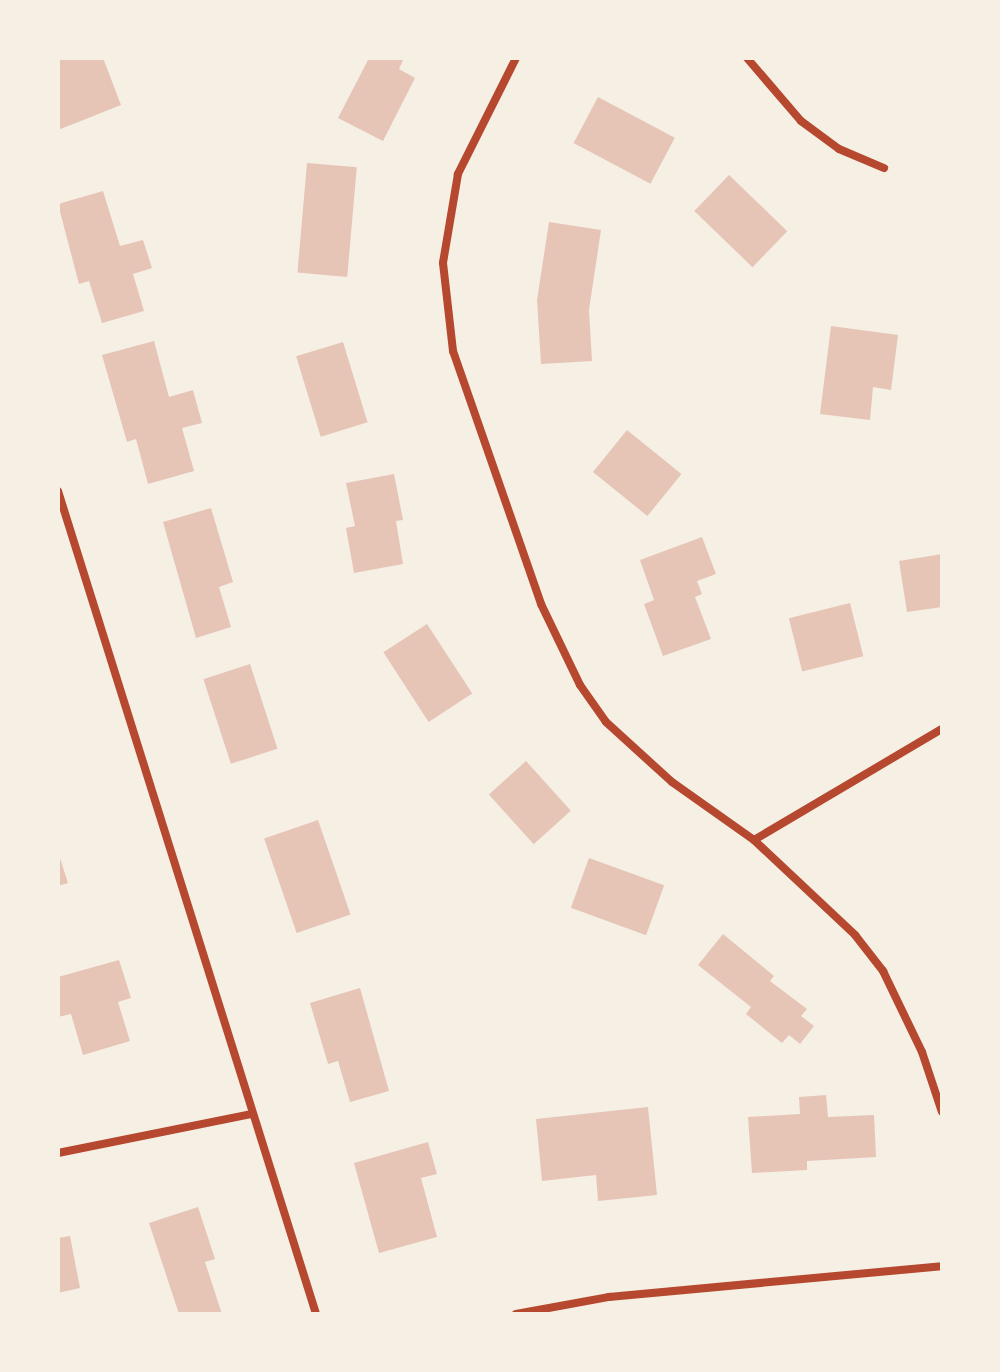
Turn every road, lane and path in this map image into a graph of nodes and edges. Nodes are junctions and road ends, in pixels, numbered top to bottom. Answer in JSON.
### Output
{"nodes":[{"id":1,"x":516,"y":58,"type":"edge"},
{"id":2,"x":747,"y":58,"type":"edge"},
{"id":3,"x":884,"y":168,"type":"dead end"},
{"id":4,"x":58,"y":491,"type":"edge"},
{"id":5,"x":942,"y":729,"type":"edge"},
{"id":6,"x":754,"y":840,"type":"junction"},
{"id":7,"x":942,"y":1112,"type":"edge"},
{"id":8,"x":252,"y":1114,"type":"junction"},
{"id":9,"x":58,"y":1153,"type":"edge"},
{"id":10,"x":942,"y":1266,"type":"edge"},
{"id":11,"x":316,"y":1314,"type":"edge"},
{"id":12,"x":516,"y":1314,"type":"edge"}],
"edges":[{"from":1,"to":6,"type":"street"},
{"from":2,"to":3,"type":"street"},
{"from":4,"to":8,"type":"street"},
{"from":5,"to":6,"type":"street"},
{"from":6,"to":7,"type":"street"},
{"from":8,"to":9,"type":"street"},
{"from":8,"to":11,"type":"street"},
{"from":10,"to":12,"type":"street"}]}
